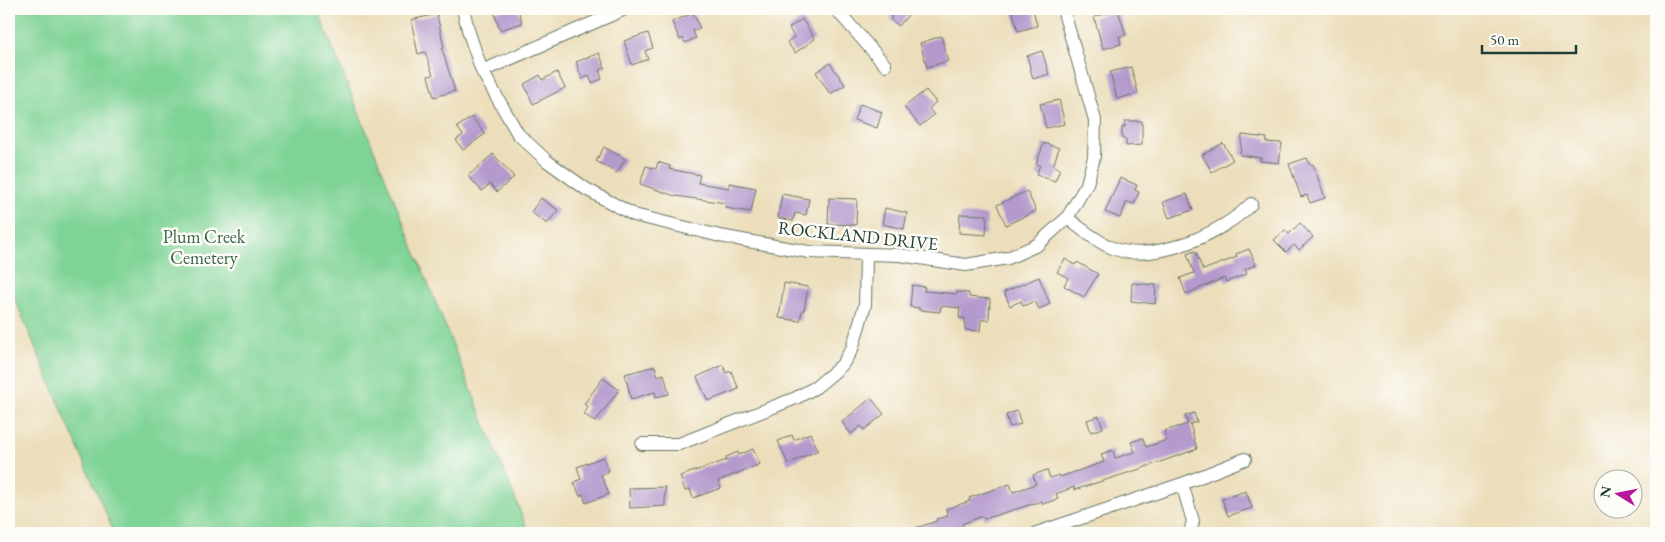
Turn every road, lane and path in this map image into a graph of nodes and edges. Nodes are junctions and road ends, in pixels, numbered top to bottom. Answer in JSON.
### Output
{"nodes":[{"id":1,"x":463,"y":9,"type":"edge"},
{"id":2,"x":625,"y":9,"type":"edge"},
{"id":3,"x":836,"y":9,"type":"edge"},
{"id":4,"x":1063,"y":9,"type":"edge"},
{"id":5,"x":885,"y":65,"type":"dead end"},
{"id":6,"x":482,"y":71,"type":"junction"},
{"id":7,"x":1251,"y":204,"type":"dead end"},
{"id":8,"x":1067,"y":218,"type":"junction"},
{"id":9,"x":866,"y":254,"type":"junction"},
{"id":10,"x":642,"y":444,"type":"dead end"},
{"id":11,"x":1245,"y":459,"type":"dead end"},
{"id":12,"x":1182,"y":484,"type":"junction"},
{"id":13,"x":1037,"y":533,"type":"edge"},
{"id":14,"x":1190,"y":533,"type":"edge"}],
"edges":[{"from":1,"to":6,"type":"street","name":"ROCKLAND DRIVE"},
{"from":2,"to":6,"type":"street"},
{"from":3,"to":5,"type":"street"},
{"from":4,"to":8,"type":"street","name":"ROCKLAND DRIVE"},
{"from":6,"to":9,"type":"street","name":"ROCKLAND DRIVE"},
{"from":7,"to":8,"type":"street"},
{"from":8,"to":9,"type":"street","name":"ROCKLAND DRIVE"},
{"from":9,"to":10,"type":"street"},
{"from":11,"to":12,"type":"street"},
{"from":12,"to":13,"type":"street"},
{"from":12,"to":14,"type":"street"}]}
